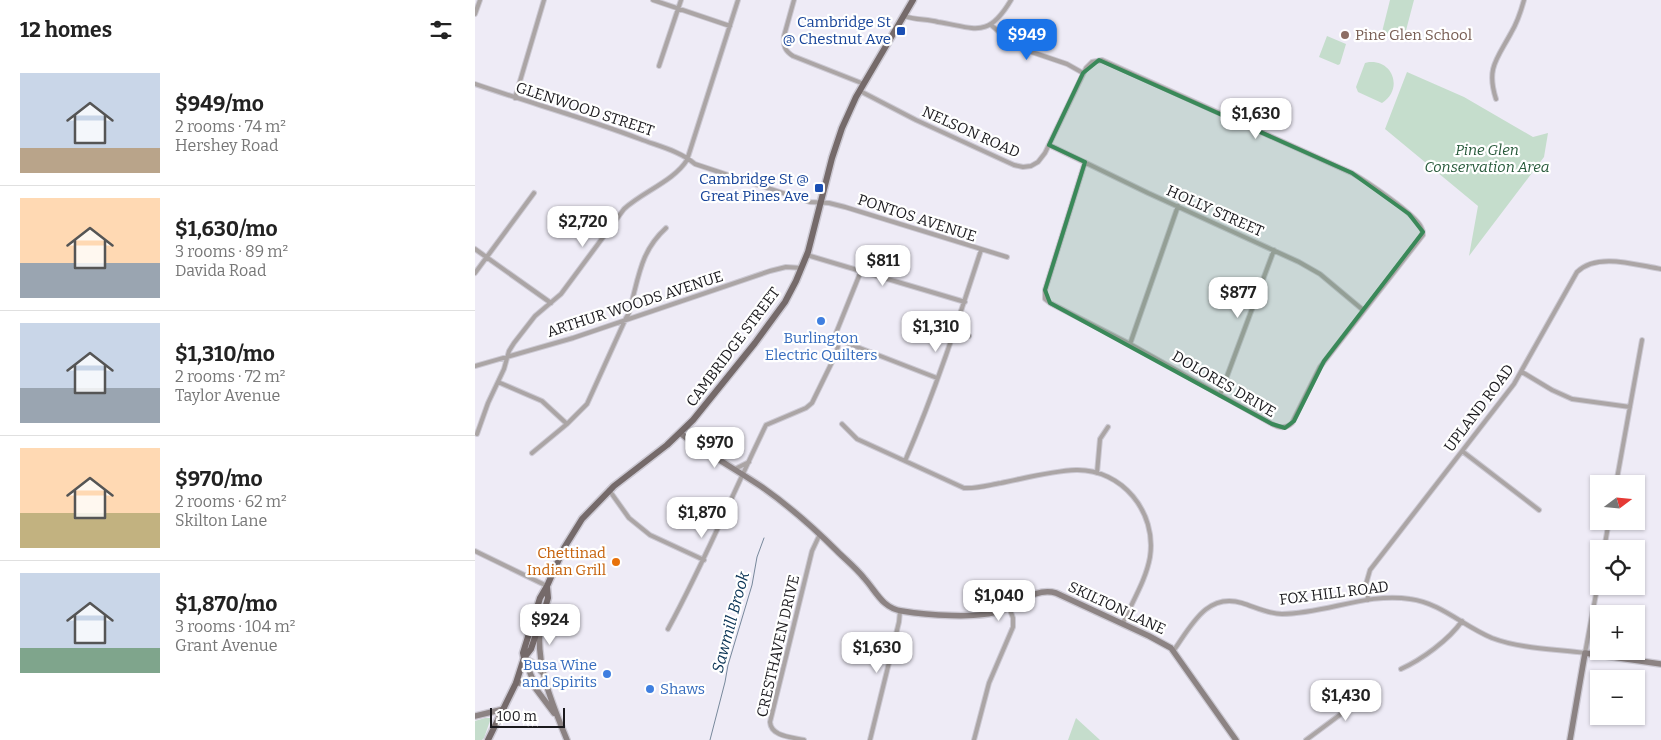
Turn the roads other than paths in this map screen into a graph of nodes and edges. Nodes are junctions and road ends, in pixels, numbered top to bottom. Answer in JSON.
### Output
{"nodes":[{"id":1,"x":480,"y":0,"type":"edge"},
{"id":2,"x":544,"y":0,"type":"edge"},
{"id":3,"x":653,"y":0,"type":"edge"},
{"id":4,"x":681,"y":0,"type":"edge"},
{"id":5,"x":738,"y":0,"type":"edge"},
{"id":6,"x":793,"y":0,"type":"edge"},
{"id":7,"x":913,"y":0,"type":"edge"},
{"id":8,"x":1011,"y":0,"type":"edge"},
{"id":9,"x":1524,"y":0,"type":"edge"},
{"id":10,"x":679,"y":9,"type":"junction"},
{"id":11,"x":475,"y":14,"type":"edge"},
{"id":12,"x":904,"y":16,"type":"junction"},
{"id":13,"x":991,"y":25,"type":"junction"},
{"id":14,"x":730,"y":26,"type":"junction"},
{"id":15,"x":659,"y":66,"type":"dead end"},
{"id":16,"x":1083,"y":73,"type":"junction"},
{"id":17,"x":475,"y":84,"type":"edge"},
{"id":18,"x":864,"y":84,"type":"junction"},
{"id":19,"x":860,"y":91,"type":"junction"},
{"id":20,"x":515,"y":98,"type":"junction"},
{"id":21,"x":1496,"y":99,"type":"dead end"},
{"id":22,"x":1049,"y":145,"type":"junction"},
{"id":23,"x":688,"y":158,"type":"junction"},
{"id":24,"x":1085,"y":162,"type":"junction"},
{"id":25,"x":534,"y":193,"type":"dead end"},
{"id":26,"x":821,"y":203,"type":"junction"},
{"id":27,"x":1178,"y":206,"type":"junction"},
{"id":28,"x":666,"y":228,"type":"dead end"},
{"id":29,"x":475,"y":249,"type":"edge"},
{"id":30,"x":981,"y":250,"type":"junction"},
{"id":31,"x":1274,"y":250,"type":"junction"},
{"id":32,"x":807,"y":254,"type":"junction"},
{"id":33,"x":1007,"y":257,"type":"dead end"},
{"id":34,"x":487,"y":258,"type":"junction"},
{"id":35,"x":802,"y":268,"type":"junction"},
{"id":36,"x":1661,"y":269,"type":"edge"},
{"id":37,"x":861,"y":270,"type":"junction"},
{"id":38,"x":475,"y":273,"type":"edge"},
{"id":39,"x":965,"y":302,"type":"junction"},
{"id":40,"x":551,"y":303,"type":"junction"},
{"id":41,"x":1363,"y":310,"type":"junction"},
{"id":42,"x":626,"y":318,"type":"junction"},
{"id":43,"x":955,"y":331,"type":"junction"},
{"id":44,"x":969,"y":336,"type":"dead end"},
{"id":45,"x":834,"y":338,"type":"junction"},
{"id":46,"x":1642,"y":340,"type":"dead end"},
{"id":47,"x":1130,"y":344,"type":"junction"},
{"id":48,"x":507,"y":356,"type":"junction"},
{"id":49,"x":475,"y":366,"type":"edge"},
{"id":50,"x":1522,"y":372,"type":"junction"},
{"id":51,"x":937,"y":378,"type":"junction"},
{"id":52,"x":498,"y":382,"type":"junction"},
{"id":53,"x":1220,"y":395,"type":"junction"},
{"id":54,"x":1629,"y":407,"type":"junction"},
{"id":55,"x":567,"y":424,"type":"junction"},
{"id":56,"x":842,"y":424,"type":"dead end"},
{"id":57,"x":1108,"y":428,"type":"dead end"},
{"id":58,"x":680,"y":433,"type":"junction"},
{"id":59,"x":477,"y":434,"type":"dead end"},
{"id":60,"x":1462,"y":451,"type":"junction"},
{"id":61,"x":532,"y":454,"type":"dead end"},
{"id":62,"x":905,"y":461,"type":"junction"},
{"id":63,"x":749,"y":462,"type":"junction"},
{"id":64,"x":735,"y":469,"type":"junction"},
{"id":65,"x":1097,"y":473,"type":"junction"},
{"id":66,"x":743,"y":475,"type":"junction"},
{"id":67,"x":1618,"y":475,"type":"edge"},
{"id":68,"x":609,"y":490,"type":"junction"},
{"id":69,"x":1539,"y":510,"type":"dead end"},
{"id":70,"x":820,"y":534,"type":"junction"},
{"id":71,"x":475,"y":552,"type":"edge"},
{"id":72,"x":704,"y":560,"type":"junction"},
{"id":73,"x":547,"y":586,"type":"junction"},
{"id":74,"x":1596,"y":595,"type":"edge"},
{"id":75,"x":1368,"y":600,"type":"junction"},
{"id":76,"x":1009,"y":607,"type":"junction"},
{"id":77,"x":900,"y":611,"type":"junction"},
{"id":78,"x":541,"y":620,"type":"junction"},
{"id":79,"x":1462,"y":621,"type":"junction"},
{"id":80,"x":1123,"y":623,"type":"junction"},
{"id":81,"x":669,"y":629,"type":"dead end"},
{"id":82,"x":1174,"y":650,"type":"junction"},
{"id":83,"x":1585,"y":653,"type":"junction"},
{"id":84,"x":524,"y":658,"type":"junction"},
{"id":85,"x":1661,"y":664,"type":"edge"},
{"id":86,"x":1401,"y":669,"type":"dead end"},
{"id":87,"x":543,"y":673,"type":"junction"},
{"id":88,"x":516,"y":683,"type":"junction"},
{"id":89,"x":537,"y":689,"type":"junction"},
{"id":90,"x":1373,"y":689,"type":"dead end"},
{"id":91,"x":504,"y":709,"type":"junction"},
{"id":92,"x":475,"y":716,"type":"edge"},
{"id":93,"x":559,"y":721,"type":"junction"},
{"id":94,"x":488,"y":740,"type":"edge"},
{"id":95,"x":567,"y":740,"type":"edge"},
{"id":96,"x":805,"y":740,"type":"edge"},
{"id":97,"x":870,"y":740,"type":"edge"},
{"id":98,"x":974,"y":740,"type":"edge"},
{"id":99,"x":1236,"y":740,"type":"edge"},
{"id":100,"x":1305,"y":740,"type":"edge"},
{"id":101,"x":1570,"y":740,"type":"edge"}],
"edges":[{"from":1,"to":11,"type":"street"},
{"from":2,"to":20,"type":"street"},
{"from":3,"to":10,"type":"street"},
{"from":4,"to":10,"type":"street"},
{"from":5,"to":14,"type":"street"},
{"from":6,"to":18,"type":"street"},
{"from":7,"to":12,"type":"main road","name":"CAMBRIDGE STREET"},
{"from":8,"to":13,"type":"street"},
{"from":9,"to":21,"type":"street"},
{"from":10,"to":14,"type":"street"},
{"from":10,"to":15,"type":"street"},
{"from":12,"to":13,"type":"street"},
{"from":12,"to":18,"type":"main road","name":"CAMBRIDGE STREET"},
{"from":13,"to":16,"type":"street"},
{"from":14,"to":23,"type":"street"},
{"from":16,"to":22,"type":"street","name":"NELSON ROAD"},
{"from":16,"to":41,"type":"street","name":"DOLORES DRIVE"},
{"from":17,"to":20,"type":"street","name":"GLENWOOD STREET"},
{"from":18,"to":19,"type":"main road","name":"CAMBRIDGE STREET"},
{"from":19,"to":22,"type":"street","name":"NELSON ROAD"},
{"from":19,"to":26,"type":"main road","name":"CAMBRIDGE STREET"},
{"from":20,"to":23,"type":"street","name":"GLENWOOD STREET"},
{"from":22,"to":24,"type":"street","name":"HOLLY STREET"},
{"from":23,"to":26,"type":"street","name":"GLENWOOD STREET"},
{"from":23,"to":40,"type":"street"},
{"from":24,"to":27,"type":"street","name":"HOLLY STREET"},
{"from":24,"to":47,"type":"street","name":"DOLORES DRIVE"},
{"from":25,"to":34,"type":"street"},
{"from":26,"to":30,"type":"street","name":"PONTOS AVENUE"},
{"from":26,"to":32,"type":"main road","name":"CAMBRIDGE STREET"},
{"from":27,"to":31,"type":"street","name":"HOLLY STREET"},
{"from":27,"to":47,"type":"street"},
{"from":28,"to":42,"type":"street"},
{"from":29,"to":34,"type":"street"},
{"from":30,"to":33,"type":"street","name":"PONTOS AVENUE"},
{"from":30,"to":39,"type":"street"},
{"from":31,"to":41,"type":"street","name":"HOLLY STREET"},
{"from":31,"to":53,"type":"street"},
{"from":32,"to":35,"type":"main road","name":"CAMBRIDGE STREET"},
{"from":32,"to":37,"type":"street"},
{"from":34,"to":38,"type":"street"},
{"from":34,"to":40,"type":"street"},
{"from":35,"to":42,"type":"street","name":"ARTHUR WOODS AVENUE"},
{"from":35,"to":58,"type":"main road","name":"CAMBRIDGE STREET"},
{"from":36,"to":50,"type":"street","name":"UPLAND ROAD"},
{"from":37,"to":39,"type":"street"},
{"from":37,"to":45,"type":"street"},
{"from":39,"to":43,"type":"street"},
{"from":40,"to":48,"type":"street"},
{"from":41,"to":53,"type":"street","name":"DOLORES DRIVE"},
{"from":42,"to":48,"type":"street","name":"ARTHUR WOODS AVENUE"},
{"from":42,"to":55,"type":"street"},
{"from":43,"to":44,"type":"street"},
{"from":43,"to":51,"type":"street"},
{"from":45,"to":51,"type":"street"},
{"from":45,"to":63,"type":"street"},
{"from":46,"to":54,"type":"street"},
{"from":47,"to":53,"type":"street","name":"DOLORES DRIVE"},
{"from":48,"to":49,"type":"street","name":"ARTHUR WOODS AVENUE"},
{"from":48,"to":52,"type":"street"},
{"from":50,"to":54,"type":"street"},
{"from":50,"to":60,"type":"street","name":"UPLAND ROAD"},
{"from":51,"to":62,"type":"street"},
{"from":52,"to":55,"type":"street"},
{"from":52,"to":59,"type":"street"},
{"from":54,"to":67,"type":"street"},
{"from":55,"to":61,"type":"street"},
{"from":56,"to":62,"type":"street"},
{"from":57,"to":65,"type":"street"},
{"from":58,"to":64,"type":"street","name":"SKILTON LANE"},
{"from":58,"to":68,"type":"main road","name":"CAMBRIDGE STREET"},
{"from":60,"to":69,"type":"street"},
{"from":60,"to":75,"type":"street","name":"UPLAND ROAD"},
{"from":62,"to":65,"type":"street"},
{"from":63,"to":64,"type":"street"},
{"from":63,"to":66,"type":"street"},
{"from":64,"to":66,"type":"street","name":"SKILTON LANE"},
{"from":65,"to":80,"type":"street"},
{"from":66,"to":70,"type":"street","name":"SKILTON LANE"},
{"from":66,"to":72,"type":"street"},
{"from":68,"to":72,"type":"street"},
{"from":68,"to":73,"type":"main road","name":"CAMBRIDGE STREET"},
{"from":70,"to":77,"type":"street","name":"SKILTON LANE"},
{"from":70,"to":96,"type":"street","name":"CRESTHAVEN DRIVE"},
{"from":71,"to":73,"type":"street"},
{"from":72,"to":81,"type":"street"},
{"from":73,"to":78,"type":"main road","name":"CAMBRIDGE STREET"},
{"from":73,"to":84,"type":"main road","name":"CAMBRIDGE STREET"},
{"from":74,"to":83,"type":"street"},
{"from":75,"to":79,"type":"street","name":"FOX HILL ROAD"},
{"from":75,"to":82,"type":"street","name":"FOX HILL ROAD"},
{"from":76,"to":77,"type":"street","name":"SKILTON LANE"},
{"from":76,"to":80,"type":"street","name":"SKILTON LANE"},
{"from":76,"to":98,"type":"street"},
{"from":77,"to":97,"type":"street"},
{"from":78,"to":84,"type":"main road","name":"CAMBRIDGE STREET"},
{"from":78,"to":87,"type":"street"},
{"from":79,"to":83,"type":"street","name":"FOX HILL ROAD"},
{"from":79,"to":86,"type":"street"},
{"from":80,"to":82,"type":"street","name":"SKILTON LANE"},
{"from":82,"to":99,"type":"street","name":"SKILTON LANE"},
{"from":83,"to":85,"type":"street","name":"FOX HILL ROAD"},
{"from":83,"to":101,"type":"street"},
{"from":84,"to":87,"type":"street"},
{"from":84,"to":88,"type":"main road","name":"CAMBRIDGE STREET"},
{"from":84,"to":89,"type":"street"},
{"from":87,"to":93,"type":"street"},
{"from":88,"to":89,"type":"street"},
{"from":88,"to":91,"type":"main road","name":"CAMBRIDGE STREET"},
{"from":89,"to":93,"type":"street"},
{"from":90,"to":100,"type":"street"},
{"from":91,"to":92,"type":"street"},
{"from":91,"to":94,"type":"main road","name":"CAMBRIDGE STREET"},
{"from":93,"to":95,"type":"street"}]}
